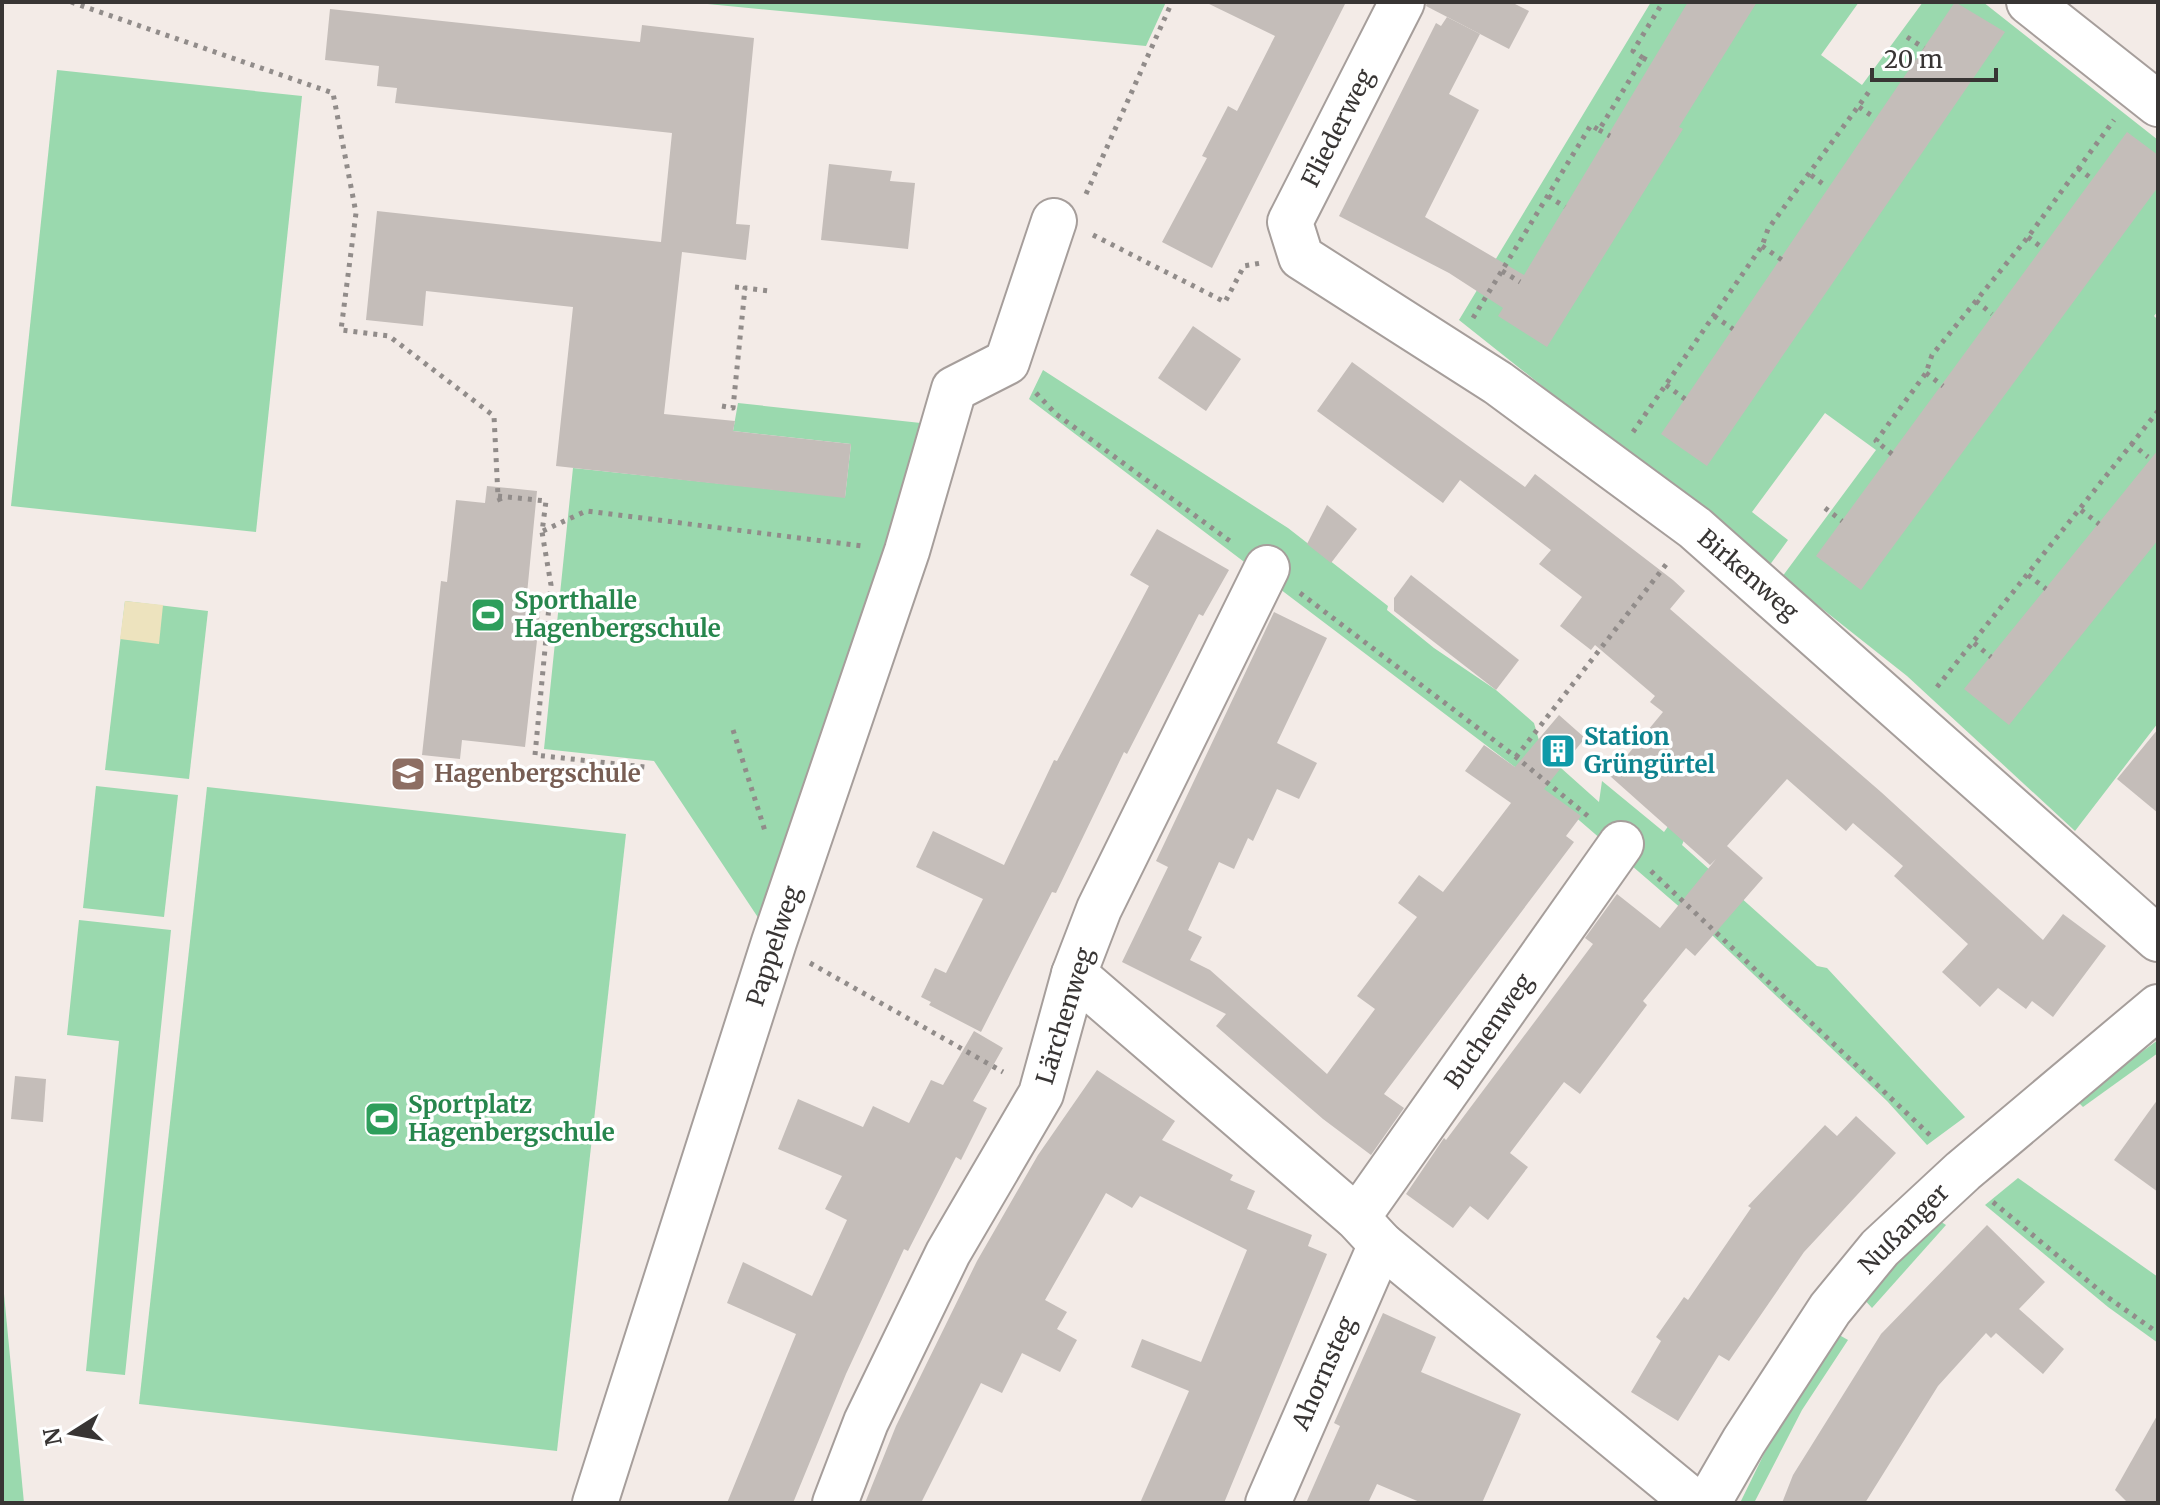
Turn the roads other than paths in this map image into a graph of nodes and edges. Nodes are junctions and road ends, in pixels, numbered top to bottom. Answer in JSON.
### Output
{"nodes":[{"id":1,"x":1402,"y":2,"type":"edge"},
{"id":2,"x":2029,"y":2,"type":"edge"},
{"id":3,"x":2148,"y":96,"type":"edge"},
{"id":4,"x":1063,"y":223,"type":"road end"},
{"id":5,"x":1301,"y":257,"type":"joint"},
{"id":6,"x":1267,"y":568,"type":"road end"},
{"id":7,"x":1621,"y":844,"type":"road end"},
{"id":8,"x":2158,"y":939,"type":"edge"},
{"id":9,"x":1074,"y":974,"type":"junction"},
{"id":10,"x":2158,"y":1007,"type":"edge"},
{"id":11,"x":1369,"y":1231,"type":"junction"},
{"id":12,"x":595,"y":1503,"type":"edge"},
{"id":13,"x":835,"y":1503,"type":"edge"},
{"id":14,"x":1268,"y":1503,"type":"edge"},
{"id":15,"x":1695,"y":1503,"type":"edge"},
{"id":16,"x":1708,"y":1503,"type":"edge"}],
"edges":[{"from":1,"to":5,"type":"street","name":"Fliederweg"},
{"from":2,"to":3,"type":"street"},
{"from":4,"to":12,"type":"street","name":"Pappelweg"},
{"from":5,"to":8,"type":"street","name":"Birkenweg"},
{"from":6,"to":9,"type":"street","name":"Lärchenweg"},
{"from":7,"to":11,"type":"street","name":"Buchenweg"},
{"from":9,"to":11,"type":"street"},
{"from":9,"to":13,"type":"street","name":"Lärchenweg"},
{"from":10,"to":16,"type":"street","name":"Nußanger"},
{"from":11,"to":14,"type":"street","name":"Ahornsteg"},
{"from":11,"to":15,"type":"street"}]}
